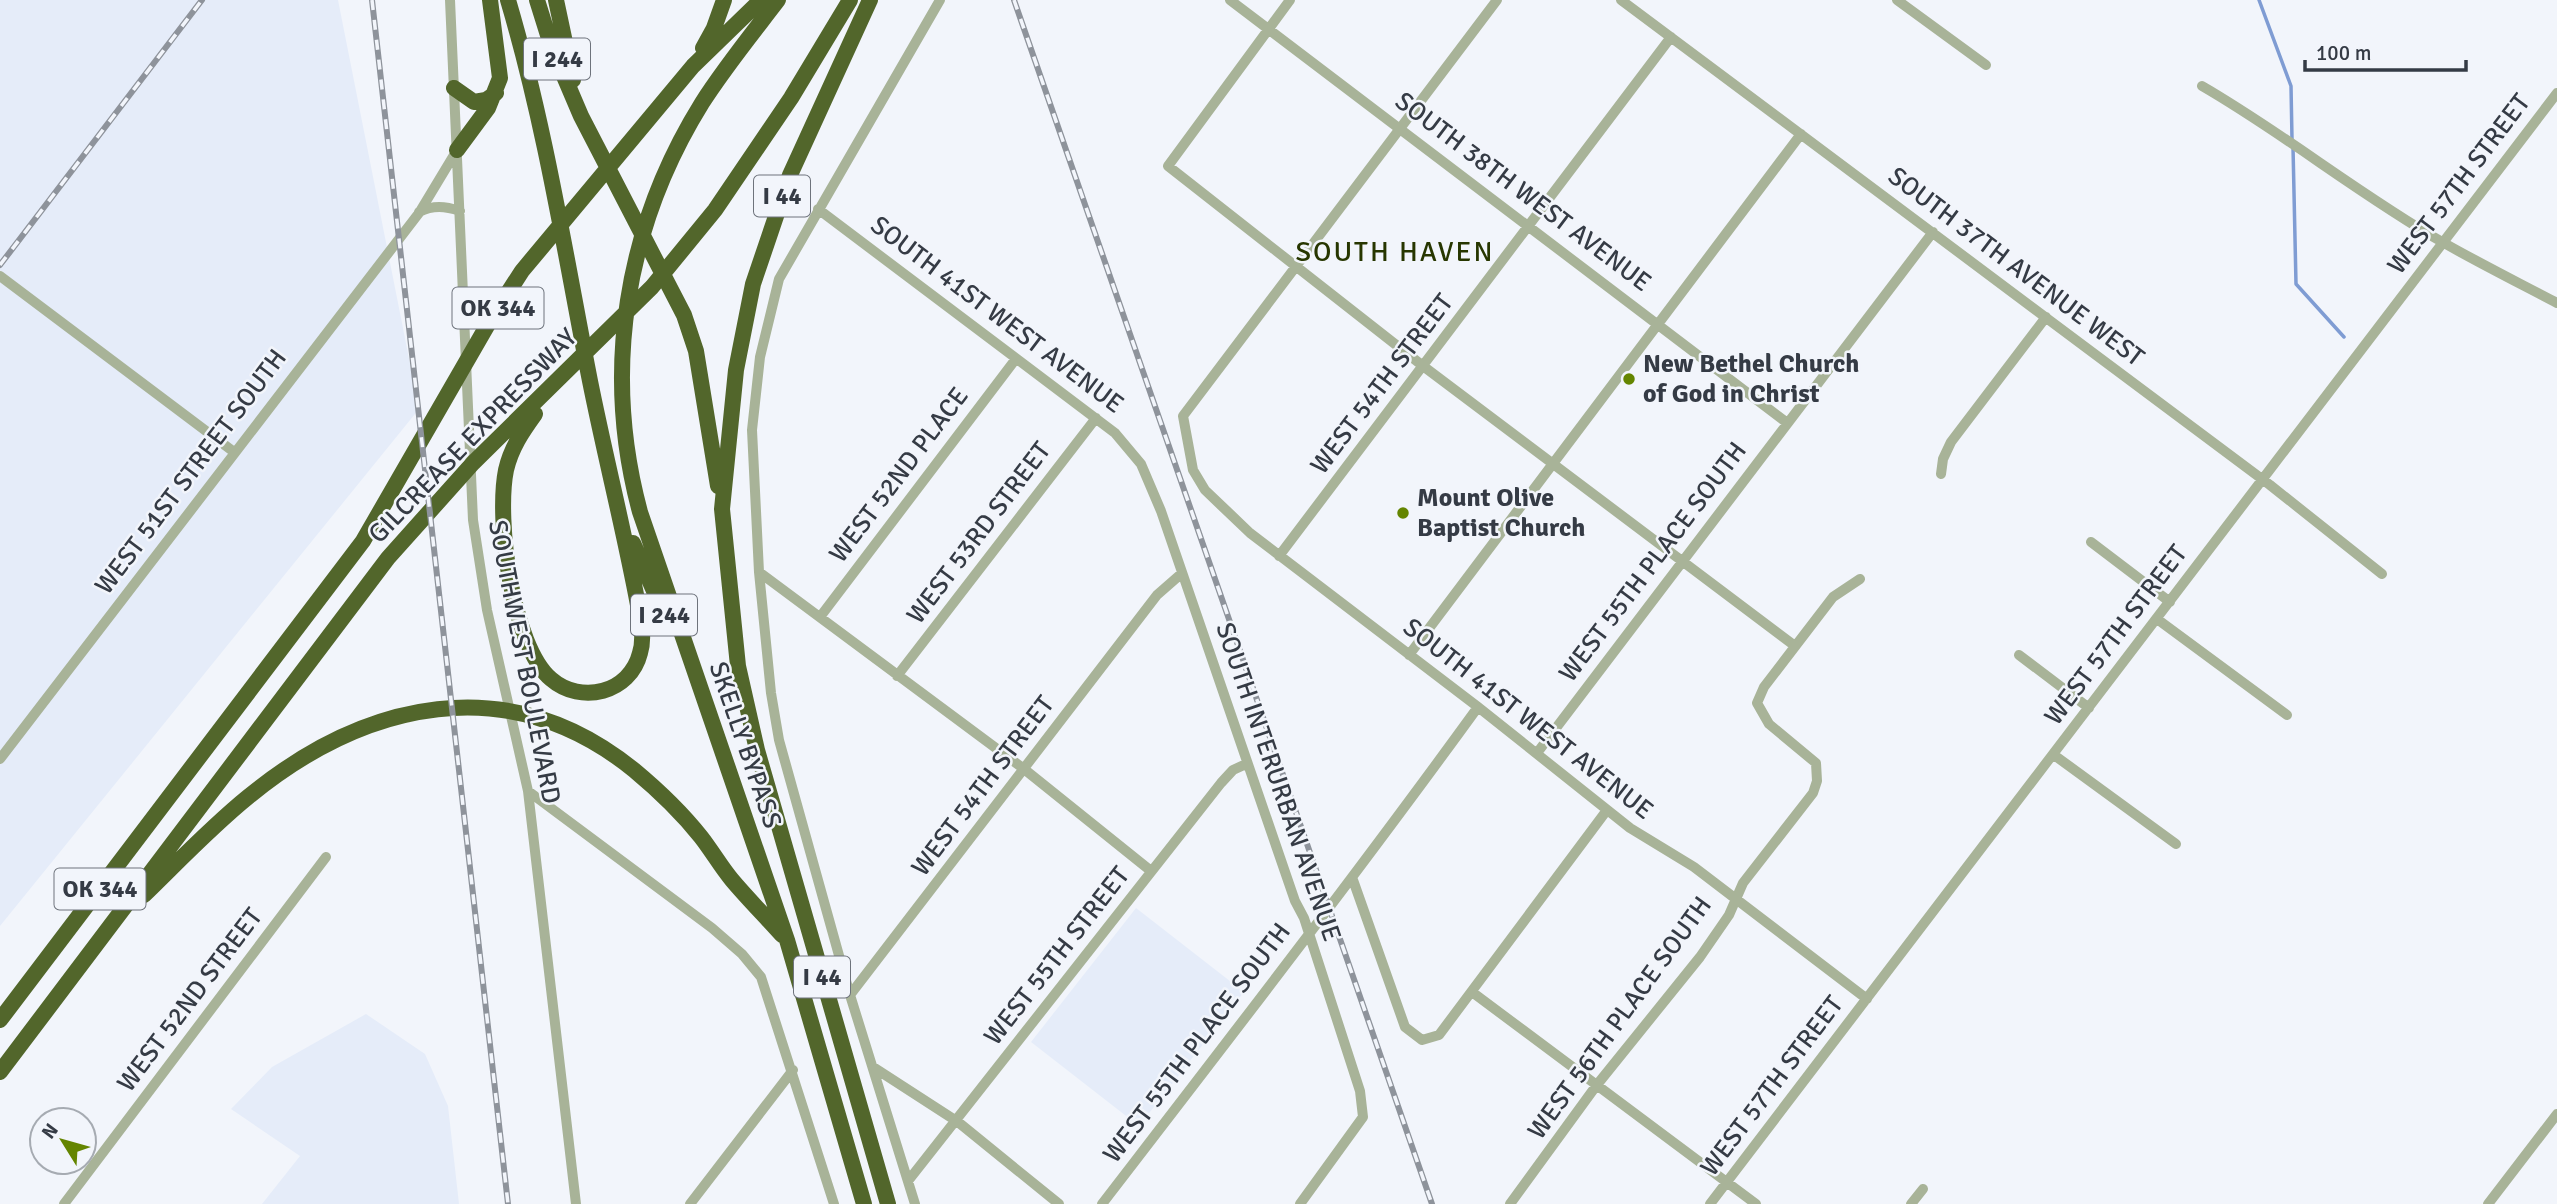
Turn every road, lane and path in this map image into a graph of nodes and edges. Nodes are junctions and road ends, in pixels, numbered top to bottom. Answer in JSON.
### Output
{"nodes":[{"id":1,"x":450,"y":0,"type":"edge"},
{"id":2,"x":490,"y":0,"type":"edge"},
{"id":3,"x":508,"y":0,"type":"edge"},
{"id":4,"x":537,"y":0,"type":"edge"},
{"id":5,"x":556,"y":0,"type":"edge"},
{"id":6,"x":724,"y":0,"type":"edge"},
{"id":7,"x":761,"y":0,"type":"edge"},
{"id":8,"x":778,"y":0,"type":"edge"},
{"id":9,"x":850,"y":0,"type":"edge"},
{"id":10,"x":870,"y":0,"type":"edge"},
{"id":11,"x":940,"y":0,"type":"edge"},
{"id":12,"x":1230,"y":0,"type":"edge"},
{"id":13,"x":1290,"y":0,"type":"edge"},
{"id":14,"x":1497,"y":0,"type":"edge"},
{"id":15,"x":1620,"y":0,"type":"edge"},
{"id":16,"x":1896,"y":0,"type":"edge"},
{"id":17,"x":1268,"y":29,"type":"junction"},
{"id":18,"x":1671,"y":37,"type":"junction"},
{"id":19,"x":1986,"y":65,"type":"dead end"},
{"id":20,"x":693,"y":66,"type":"junction"},
{"id":21,"x":2202,"y":86,"type":"dead end"},
{"id":22,"x":454,"y":88,"type":"junction"},
{"id":23,"x":496,"y":93,"type":"junction"},
{"id":24,"x":2557,"y":93,"type":"edge"},
{"id":25,"x":581,"y":116,"type":"junction"},
{"id":26,"x":1401,"y":128,"type":"junction"},
{"id":27,"x":1801,"y":134,"type":"junction"},
{"id":28,"x":457,"y":150,"type":"junction"},
{"id":29,"x":818,"y":209,"type":"junction"},
{"id":30,"x":460,"y":211,"type":"junction"},
{"id":31,"x":419,"y":213,"type":"junction"},
{"id":32,"x":1530,"y":226,"type":"junction"},
{"id":33,"x":1933,"y":232,"type":"junction"},
{"id":34,"x":2443,"y":242,"type":"junction"},
{"id":35,"x":1293,"y":266,"type":"junction"},
{"id":36,"x":0,"y":276,"type":"edge"},
{"id":37,"x":2557,"y":303,"type":"edge"},
{"id":38,"x":2046,"y":317,"type":"junction"},
{"id":39,"x":1657,"y":323,"type":"junction"},
{"id":40,"x":1015,"y":360,"type":"junction"},
{"id":41,"x":1423,"y":366,"type":"junction"},
{"id":42,"x":563,"y":375,"type":"junction"},
{"id":43,"x":1096,"y":418,"type":"junction"},
{"id":44,"x":1786,"y":422,"type":"junction"},
{"id":45,"x":234,"y":452,"type":"junction"},
{"id":46,"x":1552,"y":462,"type":"junction"},
{"id":47,"x":1141,"y":464,"type":"joint"},
{"id":48,"x":1941,"y":474,"type":"dead end"},
{"id":49,"x":2262,"y":481,"type":"junction"},
{"id":50,"x":722,"y":509,"type":"junction"},
{"id":51,"x":622,"y":518,"type":"junction"},
{"id":52,"x":2091,"y":542,"type":"dead end"},
{"id":53,"x":1279,"y":556,"type":"junction"},
{"id":54,"x":1682,"y":562,"type":"junction"},
{"id":55,"x":759,"y":572,"type":"junction"},
{"id":56,"x":1181,"y":573,"type":"junction"},
{"id":57,"x":2382,"y":574,"type":"dead end"},
{"id":58,"x":1860,"y":579,"type":"dead end"},
{"id":59,"x":2170,"y":602,"type":"junction"},
{"id":60,"x":820,"y":617,"type":"junction"},
{"id":61,"x":2157,"y":619,"type":"junction"},
{"id":62,"x":1795,"y":646,"type":"junction"},
{"id":63,"x":1409,"y":655,"type":"junction"},
{"id":64,"x":2019,"y":655,"type":"dead end"},
{"id":65,"x":897,"y":676,"type":"junction"},
{"id":66,"x":1478,"y":707,"type":"junction"},
{"id":67,"x":2089,"y":708,"type":"junction"},
{"id":68,"x":707,"y":711,"type":"junction"},
{"id":69,"x":2287,"y":715,"type":"dead end"},
{"id":70,"x":1537,"y":753,"type":"junction"},
{"id":71,"x":2054,"y":755,"type":"junction"},
{"id":72,"x":0,"y":759,"type":"edge"},
{"id":73,"x":1246,"y":764,"type":"junction"},
{"id":74,"x":1024,"y":769,"type":"junction"},
{"id":75,"x":528,"y":790,"type":"junction"},
{"id":76,"x":1607,"y":810,"type":"junction"},
{"id":77,"x":2176,"y":844,"type":"dead end"},
{"id":78,"x":326,"y":857,"type":"dead end"},
{"id":79,"x":1151,"y":871,"type":"junction"},
{"id":80,"x":1353,"y":880,"type":"junction"},
{"id":81,"x":1735,"y":898,"type":"junction"},
{"id":82,"x":105,"y":933,"type":"junction"},
{"id":83,"x":1308,"y":934,"type":"junction"},
{"id":84,"x":787,"y":940,"type":"junction"},
{"id":85,"x":1472,"y":992,"type":"junction"},
{"id":86,"x":850,"y":995,"type":"junction"},
{"id":87,"x":1867,"y":999,"type":"junction"},
{"id":88,"x":0,"y":1020,"type":"edge"},
{"id":89,"x":873,"y":1067,"type":"junction"},
{"id":90,"x":793,"y":1070,"type":"junction"},
{"id":91,"x":0,"y":1072,"type":"edge"},
{"id":92,"x":1596,"y":1086,"type":"junction"},
{"id":93,"x":2557,"y":1115,"type":"edge"},
{"id":94,"x":958,"y":1122,"type":"junction"},
{"id":95,"x":908,"y":1181,"type":"junction"},
{"id":96,"x":1727,"y":1182,"type":"junction"},
{"id":97,"x":1923,"y":1189,"type":"dead end"},
{"id":98,"x":64,"y":1204,"type":"edge"},
{"id":99,"x":576,"y":1204,"type":"edge"},
{"id":100,"x":690,"y":1204,"type":"edge"},
{"id":101,"x":834,"y":1204,"type":"edge"},
{"id":102,"x":864,"y":1204,"type":"edge"},
{"id":103,"x":888,"y":1204,"type":"edge"},
{"id":104,"x":915,"y":1204,"type":"edge"},
{"id":105,"x":1059,"y":1204,"type":"edge"},
{"id":106,"x":1102,"y":1204,"type":"edge"},
{"id":107,"x":1300,"y":1204,"type":"edge"},
{"id":108,"x":1510,"y":1204,"type":"edge"},
{"id":109,"x":1710,"y":1204,"type":"edge"},
{"id":110,"x":1756,"y":1204,"type":"edge"},
{"id":111,"x":1911,"y":1204,"type":"edge"},
{"id":112,"x":2488,"y":1204,"type":"edge"}],
"edges":[{"from":1,"to":22,"type":"street","name":"SOUTHWEST BOULEVARD"},
{"from":2,"to":23,"type":"highway"},
{"from":3,"to":51,"type":"highway","number":"I 244"},
{"from":4,"to":25,"type":"highway","number":"I 244"},
{"from":5,"to":25,"type":"highway"},
{"from":6,"to":20,"type":"highway"},
{"from":7,"to":20,"type":"highway","name":"GILCREASE EXPRESSWAY","number":"OK 344"},
{"from":8,"to":68,"type":"highway","name":"SKELLY BYPASS","number":"I 44"},
{"from":9,"to":42,"type":"highway","name":"GILCREASE EXPRESSWAY","number":"OK 344"},
{"from":10,"to":50,"type":"highway","name":"SKELLY BYPASS","number":"I 44"},
{"from":11,"to":29,"type":"street"},
{"from":12,"to":17,"type":"street","name":"SOUTH 38TH WEST AVENUE"},
{"from":13,"to":17,"type":"street"},
{"from":14,"to":26,"type":"street","name":"SOUTH 41ST WEST AVENUE"},
{"from":15,"to":18,"type":"street","name":"SOUTH 37TH AVENUE WEST"},
{"from":16,"to":19,"type":"street"},
{"from":17,"to":26,"type":"street","name":"SOUTH 38TH WEST AVENUE"},
{"from":17,"to":35,"type":"street"},
{"from":18,"to":27,"type":"street","name":"SOUTH 37TH AVENUE WEST"},
{"from":18,"to":32,"type":"street","name":"WEST 54TH STREET"},
{"from":20,"to":88,"type":"highway","name":"GILCREASE EXPRESSWAY","number":"OK 344"},
{"from":21,"to":34,"type":"street"},
{"from":22,"to":23,"type":"highway"},
{"from":22,"to":28,"type":"street","name":"SOUTHWEST BOULEVARD"},
{"from":23,"to":28,"type":"highway"},
{"from":24,"to":34,"type":"street","name":"WEST 57TH STREET"},
{"from":25,"to":50,"type":"highway","number":"I 244"},
{"from":26,"to":32,"type":"street","name":"SOUTH 38TH WEST AVENUE"},
{"from":26,"to":35,"type":"street","name":"SOUTH 41ST WEST AVENUE"},
{"from":27,"to":33,"type":"street","name":"SOUTH 37TH AVENUE WEST"},
{"from":27,"to":39,"type":"street"},
{"from":28,"to":30,"type":"street","name":"SOUTHWEST BOULEVARD"},
{"from":28,"to":31,"type":"street","name":"WEST 51ST STREET SOUTH"},
{"from":29,"to":40,"type":"street","name":"SOUTH 41ST WEST AVENUE"},
{"from":29,"to":55,"type":"street"},
{"from":30,"to":31,"type":"street"},
{"from":30,"to":75,"type":"street","name":"SOUTHWEST BOULEVARD"},
{"from":31,"to":45,"type":"street","name":"WEST 51ST STREET SOUTH"},
{"from":32,"to":39,"type":"street","name":"SOUTH 38TH WEST AVENUE"},
{"from":32,"to":41,"type":"street","name":"WEST 54TH STREET"},
{"from":33,"to":38,"type":"street","name":"SOUTH 37TH AVENUE WEST"},
{"from":33,"to":44,"type":"street","name":"WEST 55TH PLACE SOUTH"},
{"from":34,"to":37,"type":"street"},
{"from":34,"to":49,"type":"street","name":"WEST 57TH STREET"},
{"from":35,"to":41,"type":"street"},
{"from":35,"to":53,"type":"street","name":"SOUTH 41ST WEST AVENUE"},
{"from":36,"to":45,"type":"street"},
{"from":38,"to":48,"type":"street"},
{"from":38,"to":49,"type":"street","name":"SOUTH 37TH AVENUE WEST"},
{"from":39,"to":44,"type":"street","name":"SOUTH 38TH WEST AVENUE"},
{"from":39,"to":46,"type":"street"},
{"from":40,"to":43,"type":"street","name":"SOUTH 41ST WEST AVENUE"},
{"from":40,"to":60,"type":"street","name":"WEST 52ND PLACE"},
{"from":41,"to":46,"type":"street"},
{"from":41,"to":53,"type":"street","name":"WEST 54TH STREET"},
{"from":42,"to":51,"type":"highway"},
{"from":42,"to":82,"type":"highway","name":"GILCREASE EXPRESSWAY","number":"OK 344"},
{"from":43,"to":47,"type":"street","name":"SOUTH 41ST WEST AVENUE"},
{"from":43,"to":65,"type":"street","name":"WEST 53RD STREET"},
{"from":44,"to":54,"type":"street","name":"WEST 55TH PLACE SOUTH"},
{"from":45,"to":72,"type":"street","name":"WEST 51ST STREET SOUTH"},
{"from":46,"to":54,"type":"street"},
{"from":46,"to":63,"type":"street"},
{"from":47,"to":56,"type":"street","name":"SOUTH INTERURBAN AVENUE"},
{"from":49,"to":57,"type":"street","name":"SOUTH 37TH AVENUE WEST"},
{"from":49,"to":59,"type":"street","name":"WEST 57TH STREET"},
{"from":50,"to":103,"type":"highway","name":"SKELLY BYPASS","number":"I 44"},
{"from":51,"to":68,"type":"highway","number":"I 244"},
{"from":52,"to":59,"type":"street"},
{"from":53,"to":63,"type":"street","name":"SOUTH 41ST WEST AVENUE"},
{"from":54,"to":62,"type":"street"},
{"from":54,"to":70,"type":"street","name":"WEST 55TH PLACE SOUTH"},
{"from":55,"to":60,"type":"street"},
{"from":55,"to":86,"type":"street"},
{"from":56,"to":73,"type":"street","name":"SOUTH INTERURBAN AVENUE"},
{"from":56,"to":74,"type":"street","name":"WEST 54TH STREET"},
{"from":58,"to":62,"type":"street"},
{"from":59,"to":61,"type":"street","name":"WEST 57TH STREET"},
{"from":60,"to":65,"type":"street"},
{"from":61,"to":67,"type":"street","name":"WEST 57TH STREET"},
{"from":61,"to":69,"type":"street"},
{"from":62,"to":81,"type":"street","name":"WEST 56TH PLACE SOUTH"},
{"from":63,"to":66,"type":"street","name":"SOUTH 41ST WEST AVENUE"},
{"from":64,"to":67,"type":"street"},
{"from":65,"to":74,"type":"street"},
{"from":66,"to":70,"type":"street","name":"SOUTH 41ST WEST AVENUE"},
{"from":66,"to":80,"type":"street","name":"WEST 55TH PLACE SOUTH"},
{"from":67,"to":71,"type":"street","name":"WEST 57TH STREET"},
{"from":68,"to":84,"type":"highway","name":"SKELLY BYPASS","number":"I 44"},
{"from":70,"to":76,"type":"street","name":"SOUTH 41ST WEST AVENUE"},
{"from":71,"to":77,"type":"street"},
{"from":71,"to":87,"type":"street","name":"WEST 57TH STREET"},
{"from":73,"to":79,"type":"street","name":"WEST 55TH STREET"},
{"from":73,"to":83,"type":"street","name":"SOUTH INTERURBAN AVENUE"},
{"from":74,"to":79,"type":"street"},
{"from":74,"to":86,"type":"street","name":"WEST 54TH STREET"},
{"from":75,"to":90,"type":"street"},
{"from":75,"to":99,"type":"street","name":"SOUTHWEST BOULEVARD"},
{"from":76,"to":81,"type":"street","name":"SOUTH 41ST WEST AVENUE"},
{"from":76,"to":85,"type":"street"},
{"from":78,"to":98,"type":"street","name":"WEST 52ND STREET"},
{"from":79,"to":94,"type":"street","name":"WEST 55TH STREET"},
{"from":80,"to":83,"type":"street","name":"WEST 55TH PLACE SOUTH"},
{"from":80,"to":85,"type":"street"},
{"from":81,"to":87,"type":"street","name":"SOUTH 41ST WEST AVENUE"},
{"from":81,"to":92,"type":"street","name":"WEST 56TH PLACE SOUTH"},
{"from":82,"to":84,"type":"highway"},
{"from":82,"to":91,"type":"highway","name":"GILCREASE EXPRESSWAY","number":"OK 344"},
{"from":83,"to":106,"type":"street","name":"WEST 55TH PLACE SOUTH"},
{"from":83,"to":107,"type":"street","name":"SOUTH INTERURBAN AVENUE"},
{"from":84,"to":102,"type":"highway","name":"SKELLY BYPASS","number":"I 44"},
{"from":85,"to":92,"type":"street"},
{"from":86,"to":89,"type":"street"},
{"from":87,"to":96,"type":"street","name":"WEST 57TH STREET"},
{"from":89,"to":94,"type":"street"},
{"from":89,"to":95,"type":"street"},
{"from":90,"to":100,"type":"street"},
{"from":90,"to":101,"type":"street"},
{"from":92,"to":96,"type":"street"},
{"from":92,"to":108,"type":"street","name":"WEST 56TH PLACE SOUTH"},
{"from":93,"to":112,"type":"street"},
{"from":94,"to":95,"type":"street","name":"WEST 55TH STREET"},
{"from":94,"to":105,"type":"street"},
{"from":95,"to":104,"type":"street"},
{"from":96,"to":109,"type":"street","name":"WEST 57TH STREET"},
{"from":96,"to":110,"type":"street"},
{"from":97,"to":111,"type":"street"}]}
